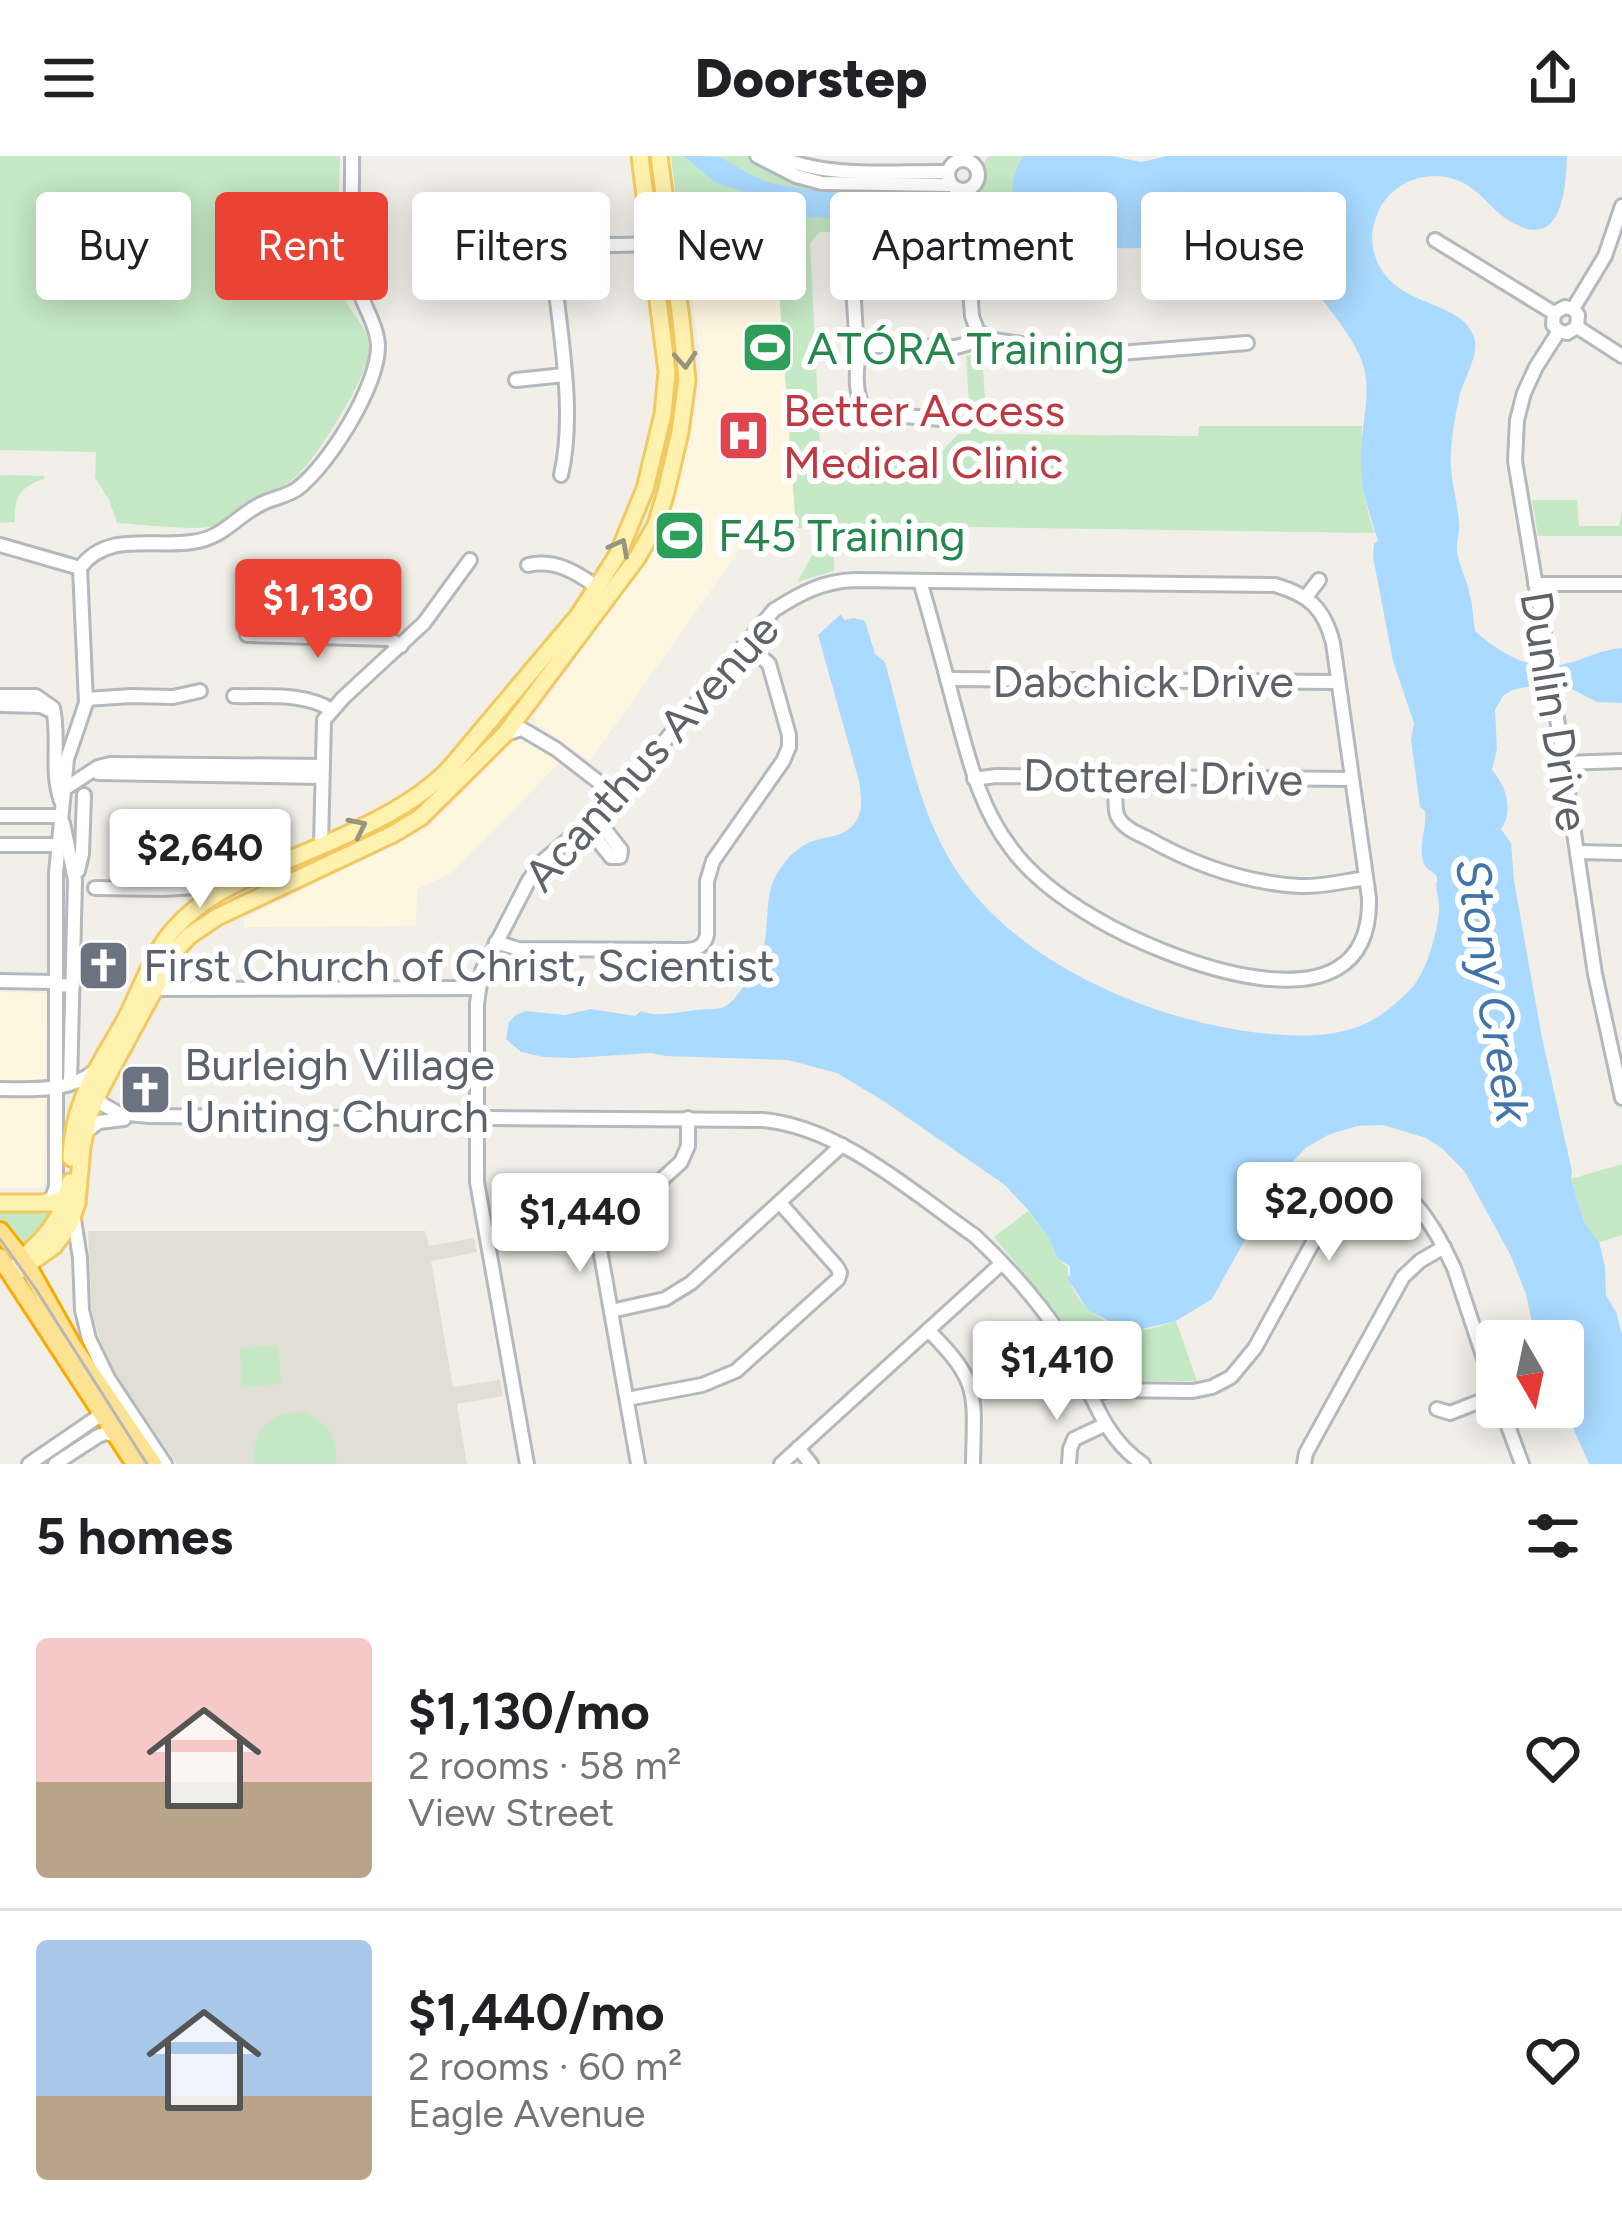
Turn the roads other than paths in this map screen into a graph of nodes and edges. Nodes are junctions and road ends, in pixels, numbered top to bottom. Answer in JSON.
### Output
{"nodes":[{"id":1,"x":352,"y":156,"type":"edge"},
{"id":2,"x":640,"y":156,"type":"edge"},
{"id":3,"x":659,"y":156,"type":"edge"},
{"id":4,"x":757,"y":156,"type":"edge"},
{"id":5,"x":776,"y":156,"type":"edge"},
{"id":6,"x":957,"y":158,"type":"edge"},
{"id":7,"x":976,"y":160,"type":"edge"},
{"id":8,"x":957,"y":187,"type":"junction"},
{"id":9,"x":645,"y":192,"type":"edge"},
{"id":10,"x":664,"y":192,"type":"edge"},
{"id":11,"x":958,"y":192,"type":"edge"},
{"id":12,"x":1622,"y":206,"type":"edge"},
{"id":13,"x":1435,"y":240,"type":"dead end"},
{"id":14,"x":556,"y":300,"type":"edge"},
{"id":15,"x":659,"y":300,"type":"edge"},
{"id":16,"x":678,"y":300,"type":"edge"},
{"id":17,"x":854,"y":300,"type":"edge"},
{"id":18,"x":971,"y":300,"type":"edge"},
{"id":19,"x":1573,"y":309,"type":"junction"},
{"id":20,"x":1554,"y":313,"type":"junction"},
{"id":21,"x":1577,"y":327,"type":"junction"},
{"id":22,"x":1559,"y":331,"type":"junction"},
{"id":23,"x":980,"y":333,"type":"junction"},
{"id":24,"x":1247,"y":343,"type":"dead end"},
{"id":25,"x":863,"y":346,"type":"junction"},
{"id":26,"x":1622,"y":356,"type":"edge"},
{"id":27,"x":563,"y":375,"type":"junction"},
{"id":28,"x":516,"y":380,"type":"dead end"},
{"id":29,"x":954,"y":419,"type":"dead end"},
{"id":30,"x":561,"y":476,"type":"dead end"},
{"id":31,"x":0,"y":544,"type":"edge"},
{"id":32,"x":470,"y":560,"type":"dead end"},
{"id":33,"x":528,"y":566,"type":"dead end"},
{"id":34,"x":80,"y":568,"type":"junction"},
{"id":35,"x":1319,"y":580,"type":"dead end"},
{"id":36,"x":920,"y":581,"type":"junction"},
{"id":37,"x":1535,"y":584,"type":"junction"},
{"id":38,"x":1622,"y":584,"type":"edge"},
{"id":39,"x":597,"y":587,"type":"junction"},
{"id":40,"x":1306,"y":597,"type":"junction"},
{"id":41,"x":247,"y":635,"type":"dead end"},
{"id":42,"x":746,"y":643,"type":"junction"},
{"id":43,"x":401,"y":646,"type":"junction"},
{"id":44,"x":947,"y":680,"type":"junction"},
{"id":45,"x":1338,"y":682,"type":"junction"},
{"id":46,"x":200,"y":692,"type":"dead end"},
{"id":47,"x":0,"y":696,"type":"edge"},
{"id":48,"x":234,"y":696,"type":"dead end"},
{"id":49,"x":86,"y":699,"type":"junction"},
{"id":50,"x":529,"y":704,"type":"junction"},
{"id":51,"x":0,"y":705,"type":"edge"},
{"id":52,"x":332,"y":710,"type":"junction"},
{"id":53,"x":55,"y":721,"type":"junction"},
{"id":54,"x":505,"y":734,"type":"junction"},
{"id":55,"x":539,"y":737,"type":"junction"},
{"id":56,"x":1622,"y":761,"type":"edge"},
{"id":57,"x":1564,"y":763,"type":"junction"},
{"id":58,"x":322,"y":771,"type":"junction"},
{"id":59,"x":1116,"y":777,"type":"junction"},
{"id":60,"x":974,"y":779,"type":"junction"},
{"id":61,"x":1352,"y":779,"type":"junction"},
{"id":62,"x":83,"y":795,"type":"dead end"},
{"id":63,"x":618,"y":797,"type":"junction"},
{"id":64,"x":62,"y":803,"type":"junction"},
{"id":65,"x":0,"y":816,"type":"edge"},
{"id":66,"x":0,"y":845,"type":"edge"},
{"id":67,"x":60,"y":845,"type":"junction"},
{"id":68,"x":321,"y":845,"type":"junction"},
{"id":69,"x":1577,"y":852,"type":"junction"},
{"id":70,"x":1622,"y":853,"type":"edge"},
{"id":71,"x":1366,"y":878,"type":"junction"},
{"id":72,"x":75,"y":880,"type":"junction"},
{"id":73,"x":294,"y":880,"type":"junction"},
{"id":74,"x":232,"y":885,"type":"junction"},
{"id":75,"x":95,"y":888,"type":"dead end"},
{"id":76,"x":163,"y":889,"type":"junction"},
{"id":77,"x":200,"y":904,"type":"junction"},
{"id":78,"x":496,"y":942,"type":"junction"},
{"id":79,"x":0,"y":981,"type":"edge"},
{"id":80,"x":55,"y":982,"type":"junction"},
{"id":81,"x":74,"y":986,"type":"junction"},
{"id":82,"x":479,"y":988,"type":"junction"},
{"id":83,"x":156,"y":989,"type":"junction"},
{"id":84,"x":63,"y":1066,"type":"junction"},
{"id":85,"x":0,"y":1089,"type":"edge"},
{"id":86,"x":76,"y":1096,"type":"junction"},
{"id":87,"x":1622,"y":1097,"type":"edge"},
{"id":88,"x":477,"y":1105,"type":"junction"},
{"id":89,"x":149,"y":1117,"type":"junction"},
{"id":90,"x":490,"y":1118,"type":"junction"},
{"id":91,"x":688,"y":1118,"type":"junction"},
{"id":92,"x":125,"y":1119,"type":"junction"},
{"id":93,"x":463,"y":1119,"type":"junction"},
{"id":94,"x":78,"y":1130,"type":"junction"},
{"id":95,"x":477,"y":1131,"type":"junction"},
{"id":96,"x":842,"y":1145,"type":"junction"},
{"id":97,"x":68,"y":1196,"type":"junction"},
{"id":98,"x":0,"y":1203,"type":"edge"},
{"id":99,"x":780,"y":1203,"type":"junction"},
{"id":100,"x":37,"y":1204,"type":"junction"},
{"id":101,"x":74,"y":1214,"type":"junction"},
{"id":102,"x":0,"y":1231,"type":"edge"},
{"id":103,"x":485,"y":1232,"type":"junction"},
{"id":104,"x":598,"y":1238,"type":"junction"},
{"id":105,"x":58,"y":1247,"type":"junction"},
{"id":106,"x":1444,"y":1247,"type":"junction"},
{"id":107,"x":78,"y":1261,"type":"junction"},
{"id":108,"x":1002,"y":1263,"type":"junction"},
{"id":109,"x":14,"y":1265,"type":"edge"},
{"id":110,"x":39,"y":1285,"type":"junction"},
{"id":111,"x":610,"y":1311,"type":"junction"},
{"id":112,"x":929,"y":1331,"type":"junction"},
{"id":113,"x":1476,"y":1335,"type":"edge"},
{"id":114,"x":1091,"y":1396,"type":"junction"},
{"id":115,"x":627,"y":1399,"type":"junction"},
{"id":116,"x":1476,"y":1403,"type":"edge"},
{"id":117,"x":1437,"y":1409,"type":"dead end"},
{"id":118,"x":102,"y":1414,"type":"junction"},
{"id":119,"x":1104,"y":1425,"type":"junction"},
{"id":120,"x":1509,"y":1428,"type":"edge"},
{"id":121,"x":117,"y":1436,"type":"junction"},
{"id":122,"x":797,"y":1448,"type":"junction"},
{"id":123,"x":29,"y":1464,"type":"edge"},
{"id":124,"x":55,"y":1464,"type":"edge"},
{"id":125,"x":135,"y":1464,"type":"edge"},
{"id":126,"x":153,"y":1464,"type":"edge"},
{"id":127,"x":165,"y":1464,"type":"edge"},
{"id":128,"x":527,"y":1464,"type":"edge"},
{"id":129,"x":638,"y":1464,"type":"edge"},
{"id":130,"x":781,"y":1464,"type":"edge"},
{"id":131,"x":811,"y":1464,"type":"edge"},
{"id":132,"x":973,"y":1464,"type":"edge"},
{"id":133,"x":1070,"y":1464,"type":"edge"},
{"id":134,"x":1143,"y":1464,"type":"edge"},
{"id":135,"x":1304,"y":1464,"type":"edge"},
{"id":136,"x":1522,"y":1464,"type":"edge"}],
"edges":[{"from":1,"to":34,"type":"street"},
{"from":2,"to":9,"type":"main road"},
{"from":3,"to":10,"type":"main road"},
{"from":4,"to":8,"type":"street"},
{"from":5,"to":8,"type":"street"},
{"from":6,"to":7,"type":"street"},
{"from":6,"to":8,"type":"street"},
{"from":7,"to":8,"type":"street"},
{"from":8,"to":11,"type":"street"},
{"from":12,"to":19,"type":"street"},
{"from":13,"to":20,"type":"street"},
{"from":14,"to":27,"type":"street"},
{"from":39,"to":15,"type":"main road","one_way":true},
{"from":16,"to":50,"type":"main road","one_way":true},
{"from":17,"to":25,"type":"street"},
{"from":18,"to":23,"type":"street"},
{"from":19,"to":20,"type":"street"},
{"from":19,"to":21,"type":"street"},
{"from":20,"to":22,"type":"street"},
{"from":21,"to":22,"type":"street"},
{"from":21,"to":26,"type":"street"},
{"from":22,"to":37,"type":"street","name":"Dunlin Drive"},
{"from":23,"to":24,"type":"street"},
{"from":23,"to":25,"type":"street"},
{"from":25,"to":29,"type":"street"},
{"from":27,"to":28,"type":"street"},
{"from":27,"to":30,"type":"street"},
{"from":31,"to":34,"type":"street"},
{"from":32,"to":43,"type":"street"},
{"from":33,"to":39,"type":"street"},
{"from":34,"to":49,"type":"street"},
{"from":35,"to":40,"type":"street"},
{"from":36,"to":40,"type":"street","name":"Acanthus Avenue"},
{"from":36,"to":42,"type":"street","name":"Acanthus Avenue"},
{"from":36,"to":44,"type":"street"},
{"from":37,"to":38,"type":"street"},
{"from":37,"to":57,"type":"street","name":"Dunlin Drive"},
{"from":68,"to":39,"type":"main road","one_way":true},
{"from":40,"to":45,"type":"street"},
{"from":41,"to":43,"type":"street"},
{"from":42,"to":63,"type":"street","name":"Acanthus Avenue"},
{"from":42,"to":78,"type":"street"},
{"from":43,"to":52,"type":"street"},
{"from":44,"to":45,"type":"street","name":"Dabchick Drive"},
{"from":44,"to":60,"type":"street"},
{"from":45,"to":61,"type":"street"},
{"from":46,"to":49,"type":"street"},
{"from":47,"to":53,"type":"street"},
{"from":48,"to":52,"type":"street"},
{"from":49,"to":64,"type":"street"},
{"from":50,"to":54,"type":"main road"},
{"from":50,"to":55,"type":"street"},
{"from":51,"to":53,"type":"street"},
{"from":52,"to":58,"type":"street"},
{"from":53,"to":64,"type":"street"},
{"from":54,"to":55,"type":"street"},
{"from":54,"to":73,"type":"main road"},
{"from":55,"to":63,"type":"street"},
{"from":56,"to":57,"type":"street"},
{"from":57,"to":69,"type":"street","name":"Dunlin Drive"},
{"from":58,"to":64,"type":"street"},
{"from":58,"to":68,"type":"street"},
{"from":59,"to":60,"type":"street","name":"Dotterel Drive"},
{"from":59,"to":61,"type":"street","name":"Dotterel Drive"},
{"from":59,"to":71,"type":"street"},
{"from":60,"to":71,"type":"street"},
{"from":61,"to":71,"type":"street"},
{"from":62,"to":72,"type":"street"},
{"from":63,"to":78,"type":"street","name":"Acanthus Avenue"},
{"from":64,"to":65,"type":"street"},
{"from":64,"to":67,"type":"street"},
{"from":66,"to":67,"type":"street"},
{"from":67,"to":72,"type":"street"},
{"from":67,"to":80,"type":"street"},
{"from":68,"to":74,"type":"main road"},
{"from":69,"to":70,"type":"street"},
{"from":69,"to":87,"type":"street","name":"Dunlin Drive"},
{"from":72,"to":81,"type":"street"},
{"from":73,"to":77,"type":"main road"},
{"from":73,"to":83,"type":"main road"},
{"from":74,"to":76,"type":"street"},
{"from":74,"to":77,"type":"main road"},
{"from":75,"to":76,"type":"street"},
{"from":76,"to":77,"type":"street"},
{"from":77,"to":86,"type":"main road"},
{"from":78,"to":82,"type":"street","name":"Acanthus Avenue"},
{"from":79,"to":80,"type":"street"},
{"from":80,"to":81,"type":"street"},
{"from":80,"to":84,"type":"street"},
{"from":81,"to":84,"type":"street"},
{"from":82,"to":83,"type":"street"},
{"from":82,"to":88,"type":"street","name":"Acanthus Avenue"},
{"from":83,"to":86,"type":"main road"},
{"from":84,"to":86,"type":"street"},
{"from":85,"to":86,"type":"street"},
{"from":86,"to":89,"type":"street"},
{"from":86,"to":92,"type":"street"},
{"from":86,"to":94,"type":"main road"},
{"from":86,"to":94,"type":"street"},
{"from":86,"to":100,"type":"street"},
{"from":88,"to":90,"type":"street"},
{"from":88,"to":93,"type":"street"},
{"from":89,"to":92,"type":"street"},
{"from":89,"to":93,"type":"street"},
{"from":90,"to":91,"type":"street"},
{"from":90,"to":95,"type":"street"},
{"from":91,"to":96,"type":"street"},
{"from":91,"to":104,"type":"street"},
{"from":92,"to":94,"type":"street"},
{"from":93,"to":95,"type":"street"},
{"from":94,"to":97,"type":"main road"},
{"from":94,"to":101,"type":"main road"},
{"from":95,"to":103,"type":"street"},
{"from":96,"to":99,"type":"street"},
{"from":96,"to":108,"type":"street"},
{"from":97,"to":100,"type":"main road"},
{"from":97,"to":109,"type":"main road"},
{"from":98,"to":100,"type":"main road"},
{"from":99,"to":111,"type":"street"},
{"from":99,"to":115,"type":"street"},
{"from":101,"to":105,"type":"main road"},
{"from":101,"to":107,"type":"street"},
{"from":102,"to":109,"type":"highway"},
{"from":103,"to":104,"type":"street"},
{"from":103,"to":128,"type":"street"},
{"from":104,"to":111,"type":"street"},
{"from":105,"to":107,"type":"street"},
{"from":105,"to":109,"type":"main road"},
{"from":105,"to":110,"type":"main road"},
{"from":106,"to":113,"type":"street"},
{"from":106,"to":114,"type":"street"},
{"from":106,"to":135,"type":"street"},
{"from":107,"to":127,"type":"street"},
{"from":108,"to":112,"type":"street"},
{"from":108,"to":114,"type":"street"},
{"from":109,"to":110,"type":"highway"},
{"from":109,"to":118,"type":"highway"},
{"from":110,"to":126,"type":"highway"},
{"from":111,"to":115,"type":"street"},
{"from":112,"to":122,"type":"street"},
{"from":112,"to":132,"type":"street"},
{"from":114,"to":119,"type":"street"},
{"from":115,"to":129,"type":"street"},
{"from":116,"to":117,"type":"street"},
{"from":118,"to":121,"type":"highway"},
{"from":118,"to":123,"type":"street"},
{"from":119,"to":133,"type":"street"},
{"from":119,"to":134,"type":"street"},
{"from":120,"to":136,"type":"street"},
{"from":121,"to":124,"type":"street"},
{"from":121,"to":125,"type":"highway"},
{"from":122,"to":130,"type":"street"},
{"from":122,"to":131,"type":"street"}]}
